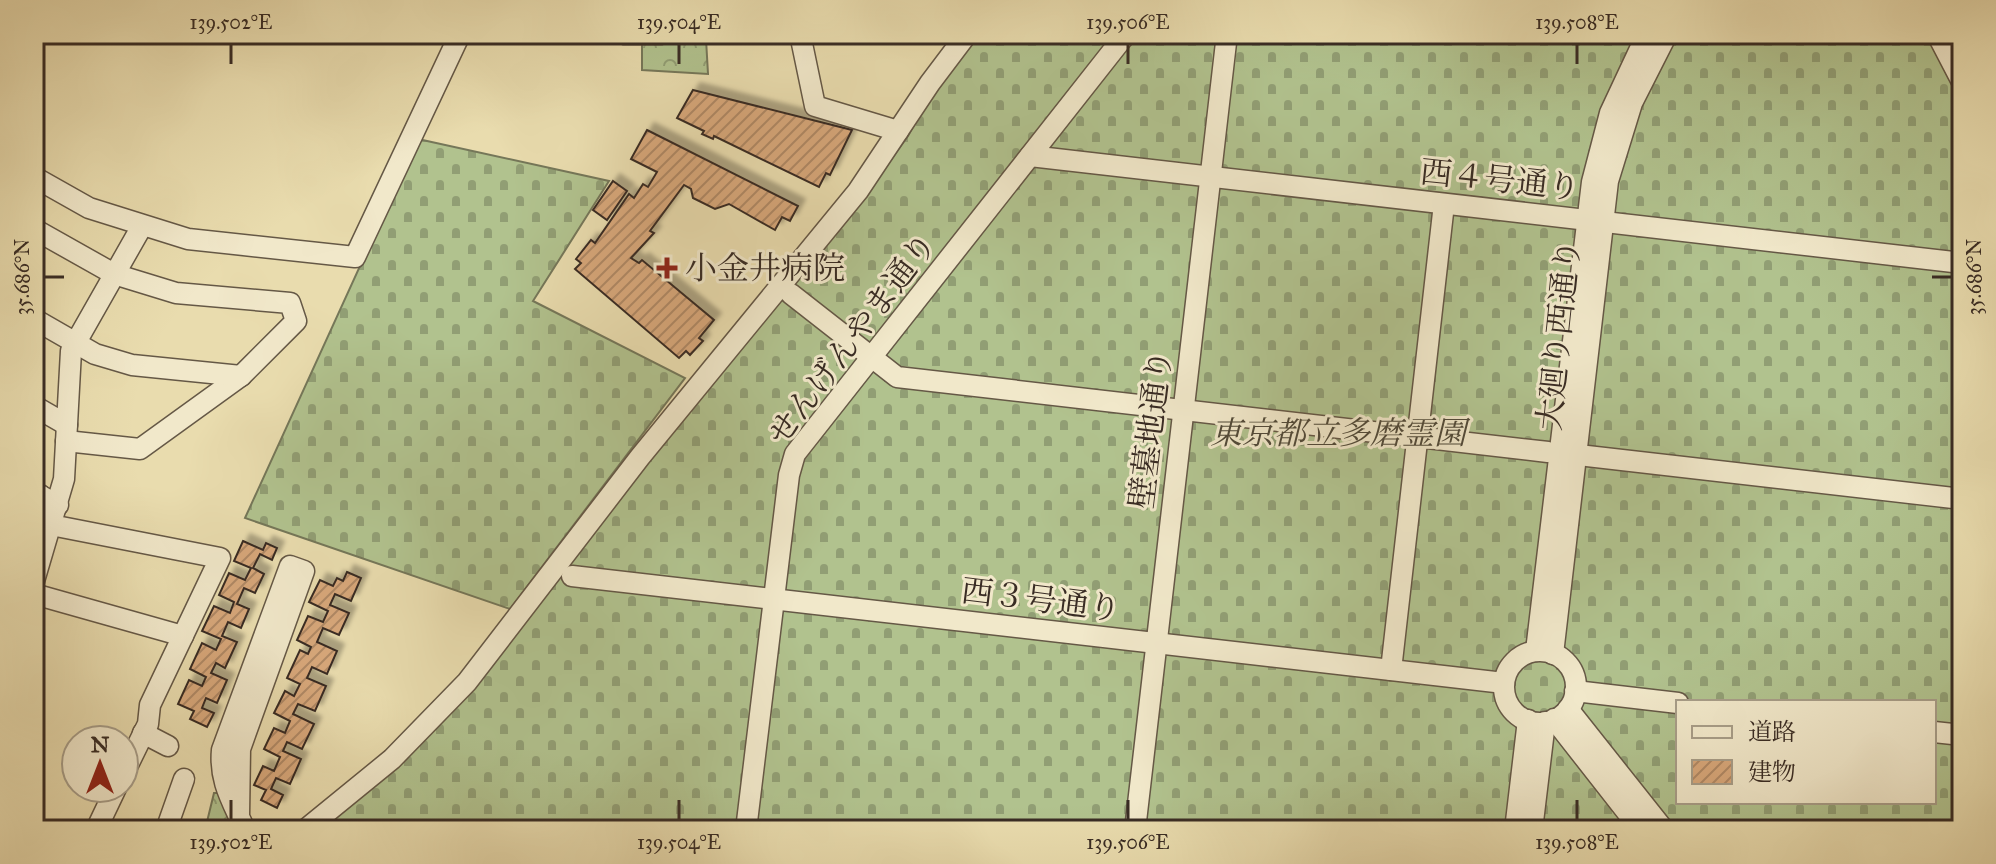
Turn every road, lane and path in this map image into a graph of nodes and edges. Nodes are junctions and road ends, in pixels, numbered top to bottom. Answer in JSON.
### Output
{"nodes":[{"id":1,"x":460,"y":34,"type":"edge"},
{"id":2,"x":625,"y":34,"type":"edge"},
{"id":3,"x":660,"y":34,"type":"edge"},
{"id":4,"x":800,"y":34,"type":"edge"},
{"id":5,"x":967,"y":34,"type":"edge"},
{"id":6,"x":1126,"y":34,"type":"edge"},
{"id":7,"x":1227,"y":34,"type":"edge"},
{"id":8,"x":1647,"y":34,"type":"edge"},
{"id":9,"x":1667,"y":34,"type":"edge"},
{"id":10,"x":1937,"y":34,"type":"edge"},
{"id":11,"x":1633,"y":80,"type":"junction"},
{"id":12,"x":1962,"y":82,"type":"edge"},
{"id":13,"x":898,"y":131,"type":"junction"},
{"id":14,"x":1030,"y":156,"type":"junction"},
{"id":15,"x":34,"y":177,"type":"edge"},
{"id":16,"x":1211,"y":177,"type":"junction"},
{"id":17,"x":1444,"y":204,"type":"junction"},
{"id":18,"x":1594,"y":221,"type":"junction"},
{"id":19,"x":142,"y":226,"type":"junction"},
{"id":20,"x":34,"y":229,"type":"edge"},
{"id":21,"x":1962,"y":263,"type":"edge"},
{"id":22,"x":114,"y":274,"type":"junction"},
{"id":23,"x":791,"y":294,"type":"dead end"},
{"id":24,"x":34,"y":319,"type":"edge"},
{"id":25,"x":76,"y":343,"type":"junction"},
{"id":26,"x":871,"y":356,"type":"junction"},
{"id":27,"x":241,"y":376,"type":"junction"},
{"id":28,"x":34,"y":406,"type":"edge"},
{"id":29,"x":1184,"y":410,"type":"junction"},
{"id":30,"x":66,"y":433,"type":"junction"},
{"id":31,"x":1418,"y":437,"type":"junction"},
{"id":32,"x":1548,"y":452,"type":"dead end"},
{"id":33,"x":1587,"y":456,"type":"dead end"},
{"id":34,"x":1962,"y":499,"type":"edge"},
{"id":35,"x":43,"y":506,"type":"edge"},
{"id":36,"x":572,"y":576,"type":"dead end"},
{"id":37,"x":34,"y":581,"type":"edge"},
{"id":38,"x":34,"y":594,"type":"edge"},
{"id":39,"x":774,"y":599,"type":"junction"},
{"id":40,"x":183,"y":636,"type":"junction"},
{"id":41,"x":1157,"y":643,"type":"junction"},
{"id":42,"x":1544,"y":652,"type":"junction"},
{"id":43,"x":1391,"y":670,"type":"junction"},
{"id":44,"x":1504,"y":683,"type":"junction"},
{"id":45,"x":1676,"y":703,"type":"edge"},
{"id":46,"x":1554,"y":712,"type":"junction"},
{"id":47,"x":1936,"y":732,"type":"edge"},
{"id":48,"x":143,"y":733,"type":"junction"},
{"id":49,"x":1962,"y":735,"type":"edge"},
{"id":50,"x":140,"y":739,"type":"edge"},
{"id":51,"x":168,"y":746,"type":"dead end"},
{"id":52,"x":184,"y":779,"type":"dead end"},
{"id":53,"x":108,"y":804,"type":"edge"},
{"id":54,"x":242,"y":823,"type":"edge"},
{"id":55,"x":96,"y":830,"type":"edge"},
{"id":56,"x":166,"y":830,"type":"edge"},
{"id":57,"x":305,"y":830,"type":"edge"},
{"id":58,"x":746,"y":830,"type":"edge"},
{"id":59,"x":1135,"y":830,"type":"edge"},
{"id":60,"x":1515,"y":830,"type":"edge"},
{"id":61,"x":1532,"y":830,"type":"edge"},
{"id":62,"x":1641,"y":830,"type":"edge"},
{"id":63,"x":1664,"y":830,"type":"edge"}],
"edges":[{"from":1,"to":19,"type":"street"},
{"from":2,"to":3,"type":"street"},
{"from":4,"to":13,"type":"street"},
{"from":5,"to":13,"type":"street"},
{"from":6,"to":14,"type":"street","name":"せんげんやま通り"},
{"from":7,"to":16,"type":"street","name":"壁墓地通り"},
{"from":8,"to":11,"type":"street","name":"大廻り西通り"},
{"from":9,"to":11,"type":"street","name":"大廻り西通り"},
{"from":10,"to":12,"type":"street"},
{"from":11,"to":18,"type":"street","name":"大廻り西通り"},
{"from":13,"to":57,"type":"street"},
{"from":14,"to":16,"type":"street","name":"西４号通り"},
{"from":14,"to":26,"type":"street","name":"せんげんやま通り"},
{"from":15,"to":19,"type":"street"},
{"from":16,"to":17,"type":"street","name":"西４号通り"},
{"from":16,"to":29,"type":"street","name":"壁墓地通り"},
{"from":17,"to":18,"type":"street","name":"西４号通り"},
{"from":17,"to":31,"type":"street"},
{"from":18,"to":21,"type":"street","name":"西４号通り"},
{"from":18,"to":42,"type":"street","name":"大廻り西通り"},
{"from":19,"to":22,"type":"street"},
{"from":20,"to":22,"type":"street"},
{"from":22,"to":25,"type":"street"},
{"from":22,"to":27,"type":"street"},
{"from":23,"to":26,"type":"street"},
{"from":24,"to":25,"type":"street"},
{"from":25,"to":27,"type":"street"},
{"from":25,"to":30,"type":"street"},
{"from":26,"to":29,"type":"street"},
{"from":26,"to":39,"type":"street","name":"せんげんやま通り"},
{"from":27,"to":30,"type":"street"},
{"from":28,"to":30,"type":"street"},
{"from":29,"to":31,"type":"street"},
{"from":29,"to":41,"type":"street","name":"壁墓地通り"},
{"from":30,"to":35,"type":"street"},
{"from":31,"to":32,"type":"street"},
{"from":31,"to":43,"type":"street"},
{"from":33,"to":34,"type":"street"},
{"from":35,"to":37,"type":"street"},
{"from":35,"to":40,"type":"street"},
{"from":36,"to":39,"type":"street","name":"西３号通り"},
{"from":38,"to":40,"type":"street"},
{"from":39,"to":41,"type":"street","name":"西３号通り"},
{"from":39,"to":58,"type":"street","name":"せんげんやま通り"},
{"from":40,"to":48,"type":"street"},
{"from":41,"to":43,"type":"street","name":"西３号通り"},
{"from":41,"to":59,"type":"street","name":"壁墓地通り"},
{"from":42,"to":44,"type":"street"},
{"from":42,"to":46,"type":"street"},
{"from":43,"to":44,"type":"street","name":"西３号通り"},
{"from":44,"to":46,"type":"street"},
{"from":45,"to":46,"type":"street"},
{"from":46,"to":60,"type":"street"},
{"from":46,"to":61,"type":"street"},
{"from":46,"to":62,"type":"street"},
{"from":46,"to":63,"type":"street"},
{"from":47,"to":49,"type":"street"},
{"from":48,"to":50,"type":"street"},
{"from":48,"to":51,"type":"street"},
{"from":52,"to":56,"type":"street"},
{"from":53,"to":55,"type":"street"},
{"from":54,"to":54,"type":"street"}]}
